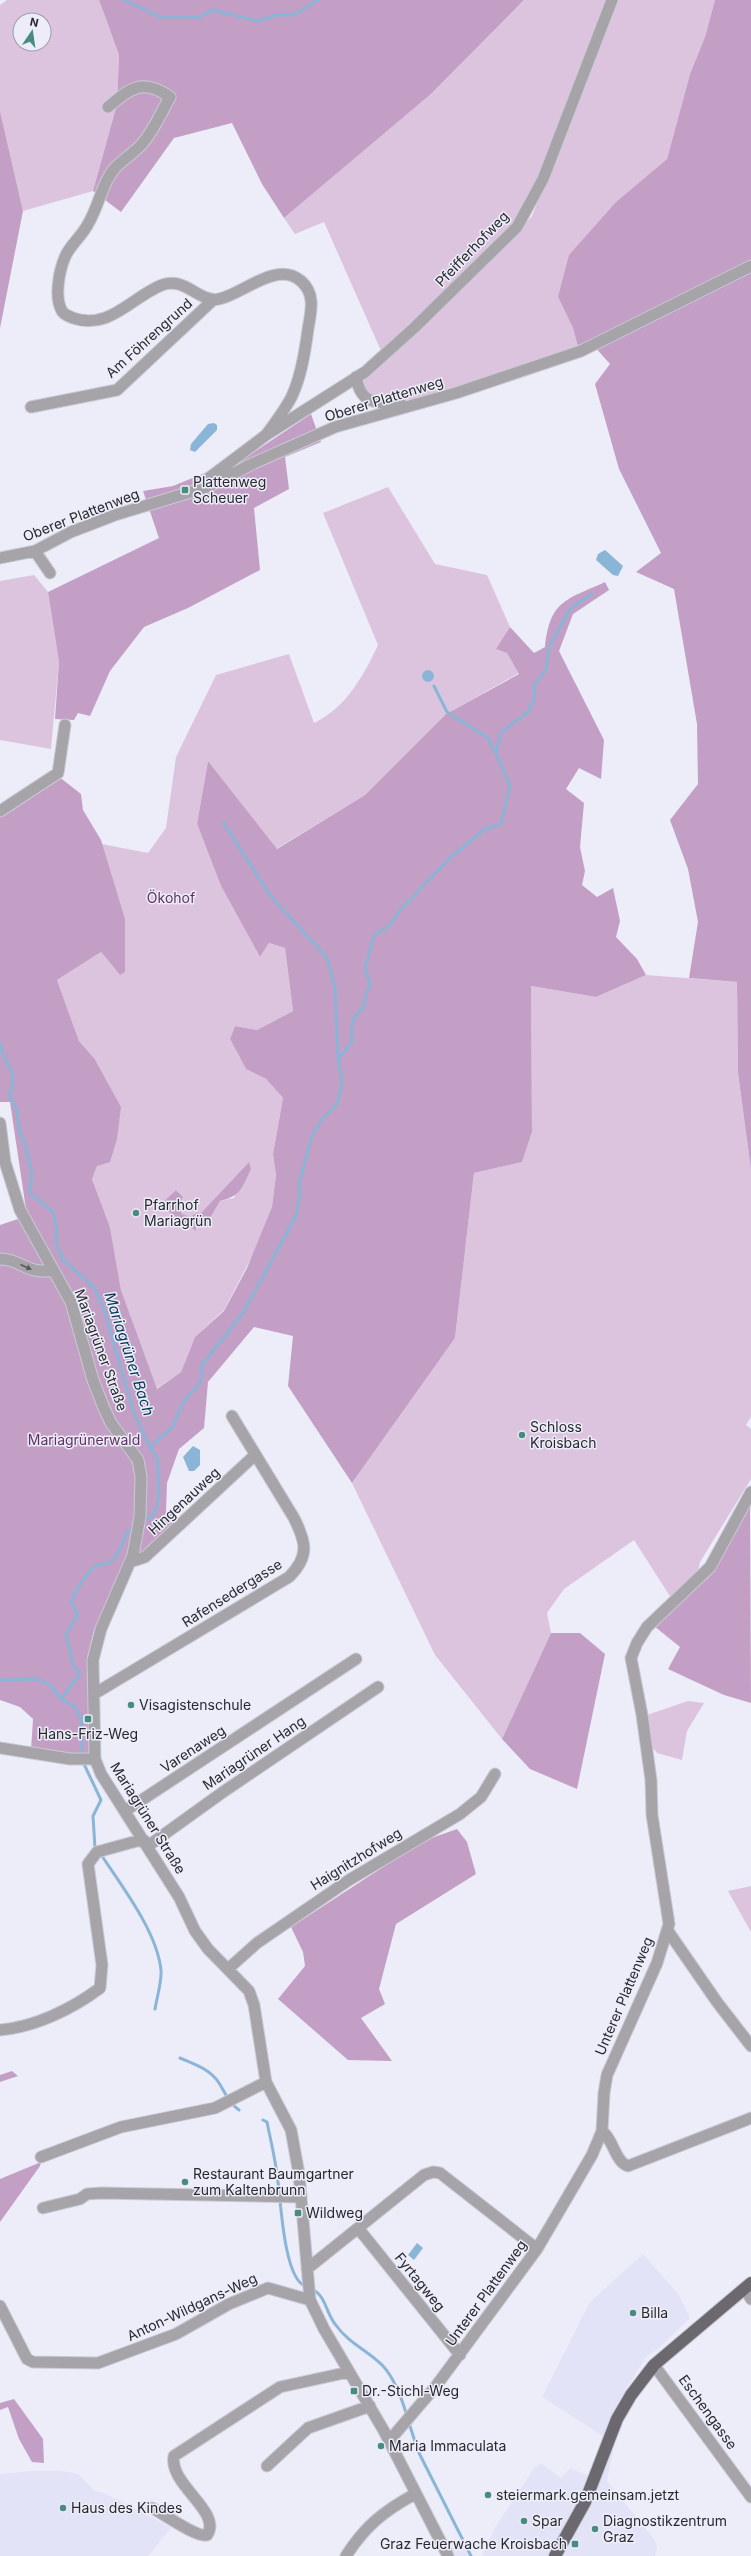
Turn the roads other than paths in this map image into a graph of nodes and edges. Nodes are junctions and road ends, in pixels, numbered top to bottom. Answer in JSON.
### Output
{"nodes":[{"id":1,"x":612,"y":0,"type":"edge"},
{"id":2,"x":108,"y":107,"type":"dead end"},
{"id":3,"x":751,"y":266,"type":"edge"},
{"id":4,"x":213,"y":300,"type":"junction"},
{"id":5,"x":356,"y":377,"type":"junction"},
{"id":6,"x":408,"y":406,"type":"junction"},
{"id":7,"x":31,"y":407,"type":"dead end"},
{"id":8,"x":266,"y":435,"type":"junction"},
{"id":9,"x":193,"y":491,"type":"junction"},
{"id":10,"x":35,"y":551,"type":"junction"},
{"id":11,"x":0,"y":558,"type":"edge"},
{"id":12,"x":50,"y":573,"type":"dead end"},
{"id":13,"x":65,"y":725,"type":"dead end"},
{"id":14,"x":0,"y":811,"type":"edge"},
{"id":15,"x":0,"y":1124,"type":"edge"},
{"id":16,"x":0,"y":1259,"type":"edge"},
{"id":17,"x":53,"y":1270,"type":"junction"},
{"id":18,"x":232,"y":1416,"type":"dead end"},
{"id":19,"x":255,"y":1455,"type":"junction"},
{"id":20,"x":751,"y":1492,"type":"edge"},
{"id":21,"x":130,"y":1562,"type":"junction"},
{"id":22,"x":356,"y":1659,"type":"dead end"},
{"id":23,"x":378,"y":1687,"type":"dead end"},
{"id":24,"x":94,"y":1694,"type":"junction"},
{"id":25,"x":0,"y":1748,"type":"edge"},
{"id":26,"x":87,"y":1760,"type":"junction"},
{"id":27,"x":495,"y":1774,"type":"dead end"},
{"id":28,"x":125,"y":1811,"type":"junction"},
{"id":29,"x":146,"y":1844,"type":"junction"},
{"id":30,"x":668,"y":1931,"type":"junction"},
{"id":31,"x":229,"y":1968,"type":"junction"},
{"id":32,"x":0,"y":2030,"type":"edge"},
{"id":33,"x":751,"y":2046,"type":"edge"},
{"id":34,"x":266,"y":2082,"type":"junction"},
{"id":35,"x":751,"y":2118,"type":"edge"},
{"id":36,"x":602,"y":2131,"type":"junction"},
{"id":37,"x":41,"y":2157,"type":"dead end"},
{"id":38,"x":301,"y":2197,"type":"junction"},
{"id":39,"x":43,"y":2208,"type":"dead end"},
{"id":40,"x":358,"y":2228,"type":"junction"},
{"id":41,"x":537,"y":2249,"type":"junction"},
{"id":42,"x":307,"y":2269,"type":"junction"},
{"id":43,"x":748,"y":2286,"type":"edge"},
{"id":44,"x":309,"y":2292,"type":"junction"},
{"id":45,"x":751,"y":2299,"type":"edge"},
{"id":46,"x":0,"y":2306,"type":"edge"},
{"id":47,"x":460,"y":2355,"type":"junction"},
{"id":48,"x":654,"y":2365,"type":"junction"},
{"id":49,"x":349,"y":2372,"type":"junction"},
{"id":50,"x":370,"y":2406,"type":"junction"},
{"id":51,"x":389,"y":2441,"type":"junction"},
{"id":52,"x":267,"y":2466,"type":"dead end"},
{"id":53,"x":415,"y":2494,"type":"junction"},
{"id":54,"x":751,"y":2497,"type":"edge"},
{"id":55,"x":152,"y":2508,"type":"dead end"},
{"id":56,"x":346,"y":2556,"type":"edge"},
{"id":57,"x":448,"y":2556,"type":"edge"},
{"id":58,"x":555,"y":2556,"type":"edge"}],
"edges":[{"from":1,"to":5,"type":"street","name":"Pfeifferhofweg"},
{"from":2,"to":4,"type":"street","name":"Am Föhrengrund"},
{"from":3,"to":6,"type":"street","name":"Oberer Plattenweg"},
{"from":4,"to":7,"type":"street","name":"Am Föhrengrund"},
{"from":4,"to":8,"type":"street","name":"Am Föhrengrund"},
{"from":5,"to":6,"type":"street"},
{"from":5,"to":8,"type":"street","name":"Pfeifferhofweg"},
{"from":6,"to":9,"type":"street","name":"Oberer Plattenweg"},
{"from":8,"to":9,"type":"street","name":"Pfeifferhofweg"},
{"from":9,"to":10,"type":"street","name":"Oberer Plattenweg"},
{"from":10,"to":11,"type":"street","name":"Oberer Plattenweg"},
{"from":10,"to":12,"type":"street"},
{"from":13,"to":14,"type":"street"},
{"from":15,"to":17,"type":"street","name":"Mariagrüner Straße"},
{"from":16,"to":17,"type":"street","one_way":true},
{"from":17,"to":21,"type":"street","name":"Mariagrüner Straße"},
{"from":18,"to":19,"type":"street","name":"Rafensedergasse"},
{"from":19,"to":21,"type":"street","name":"Hingenauweg"},
{"from":19,"to":24,"type":"street","name":"Rafensedergasse"},
{"from":20,"to":30,"type":"street","name":"Unterer Plattenweg"},
{"from":21,"to":24,"type":"street","name":"Mariagrüner Straße"},
{"from":22,"to":28,"type":"street","name":"Varenaweg"},
{"from":23,"to":29,"type":"street","name":"Mariagrüner Hang"},
{"from":24,"to":26,"type":"street","name":"Mariagrüner Straße"},
{"from":25,"to":26,"type":"street"},
{"from":26,"to":28,"type":"street","name":"Mariagrüner Straße"},
{"from":27,"to":31,"type":"street","name":"Haignitzhofweg"},
{"from":28,"to":29,"type":"street","name":"Mariagrüner Straße"},
{"from":29,"to":31,"type":"street","name":"Mariagrüner Straße"},
{"from":29,"to":32,"type":"street"},
{"from":30,"to":33,"type":"street"},
{"from":30,"to":36,"type":"street","name":"Unterer Plattenweg"},
{"from":31,"to":34,"type":"street","name":"Mariagrüner Straße"},
{"from":34,"to":37,"type":"street"},
{"from":34,"to":38,"type":"street","name":"Mariagrüner Straße"},
{"from":35,"to":36,"type":"street"},
{"from":36,"to":41,"type":"street","name":"Unterer Plattenweg"},
{"from":38,"to":39,"type":"street"},
{"from":38,"to":42,"type":"street","name":"Mariagrüner Straße"},
{"from":40,"to":41,"type":"street"},
{"from":40,"to":42,"type":"street"},
{"from":40,"to":47,"type":"street","name":"Fyrtagweg"},
{"from":41,"to":47,"type":"street","name":"Unterer Plattenweg"},
{"from":42,"to":44,"type":"street","name":"Mariagrüner Straße"},
{"from":43,"to":45,"type":"street"},
{"from":43,"to":48,"type":"main road"},
{"from":44,"to":46,"type":"street","name":"Anton-Wildgans-Weg"},
{"from":44,"to":49,"type":"street","name":"Mariagrüner Straße"},
{"from":47,"to":51,"type":"street","name":"Unterer Plattenweg"},
{"from":48,"to":54,"type":"street","name":"Eschengasse"},
{"from":48,"to":58,"type":"main road"},
{"from":49,"to":50,"type":"street","name":"Mariagrüner Straße"},
{"from":49,"to":55,"type":"street"},
{"from":50,"to":51,"type":"street","name":"Mariagrüner Straße"},
{"from":50,"to":52,"type":"street"},
{"from":51,"to":53,"type":"street","name":"Mariagrüner Straße"},
{"from":53,"to":56,"type":"street"},
{"from":53,"to":57,"type":"street","name":"Mariagrüner Straße"}]}
